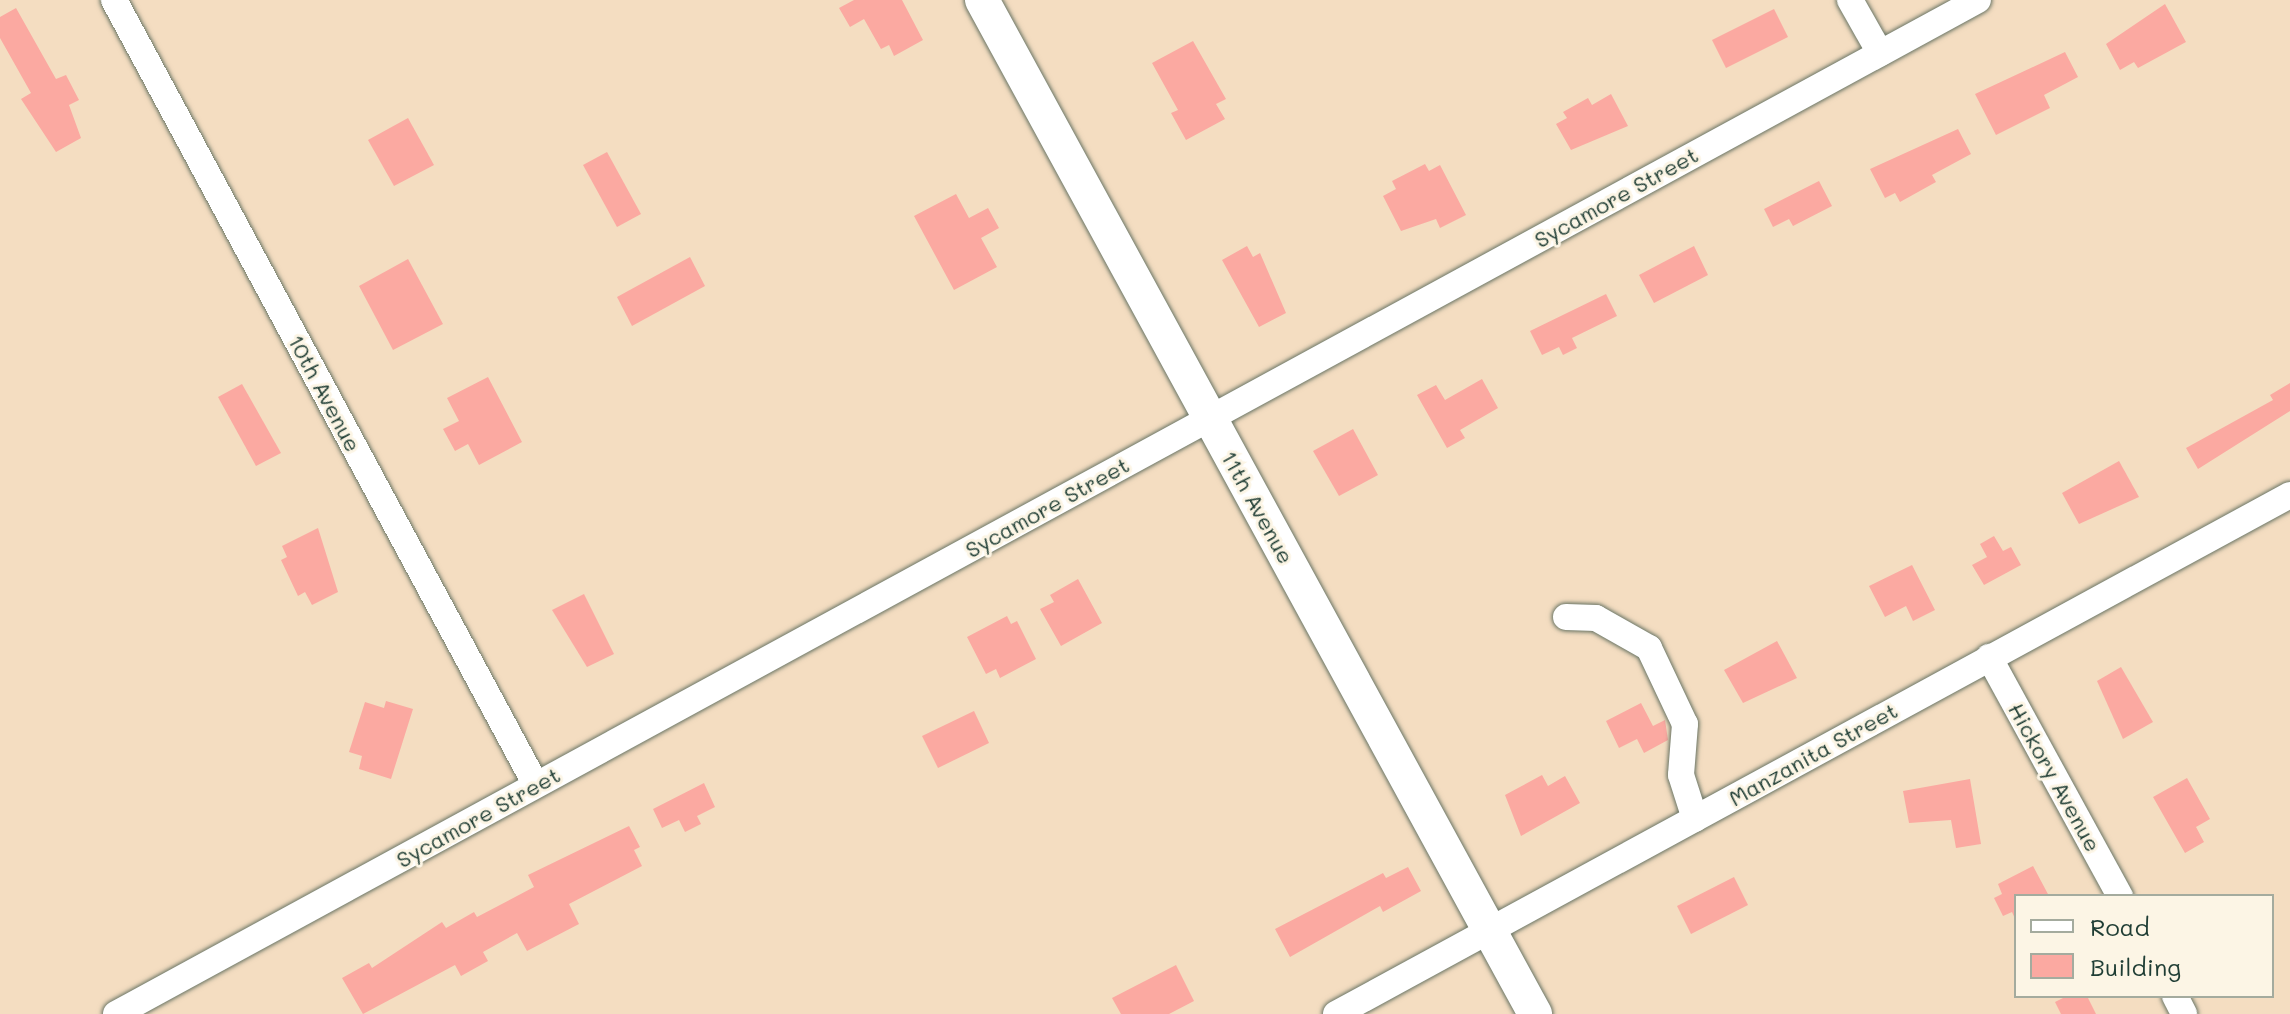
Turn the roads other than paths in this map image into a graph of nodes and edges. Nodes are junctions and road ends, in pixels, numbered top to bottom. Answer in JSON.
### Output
{"nodes":[{"id":1,"x":114,"y":0,"type":"edge"},
{"id":2,"x":982,"y":0,"type":"edge"},
{"id":3,"x":1850,"y":0,"type":"edge"},
{"id":4,"x":1978,"y":0,"type":"edge"},
{"id":5,"x":1880,"y":53,"type":"junction"},
{"id":6,"x":1209,"y":419,"type":"junction"},
{"id":7,"x":2290,"y":495,"type":"edge"},
{"id":8,"x":1566,"y":617,"type":"dead end"},
{"id":9,"x":1989,"y":657,"type":"junction"},
{"id":10,"x":536,"y":785,"type":"junction"},
{"id":11,"x":1695,"y":819,"type":"junction"},
{"id":12,"x":2119,"y":894,"type":"edge"},
{"id":13,"x":1490,"y":932,"type":"junction"},
{"id":14,"x":116,"y":1014,"type":"edge"},
{"id":15,"x":1336,"y":1014,"type":"edge"},
{"id":16,"x":1535,"y":1014,"type":"edge"}],
"edges":[{"from":1,"to":10,"type":"street","name":"10th Avenue"},
{"from":2,"to":6,"type":"main road","name":"11th Avenue"},
{"from":3,"to":5,"type":"street"},
{"from":4,"to":5,"type":"street","name":"Sycamore Street"},
{"from":5,"to":6,"type":"street","name":"Sycamore Street"},
{"from":6,"to":10,"type":"street","name":"Sycamore Street"},
{"from":6,"to":13,"type":"main road","name":"11th Avenue"},
{"from":7,"to":9,"type":"street","name":"Manzanita Street"},
{"from":8,"to":11,"type":"street"},
{"from":9,"to":11,"type":"street","name":"Manzanita Street"},
{"from":9,"to":12,"type":"street","name":"Hickory Avenue"},
{"from":10,"to":14,"type":"street","name":"Sycamore Street"},
{"from":11,"to":13,"type":"street","name":"Manzanita Street"},
{"from":13,"to":15,"type":"street","name":"Manzanita Street"},
{"from":13,"to":16,"type":"main road","name":"11th Avenue"}]}
